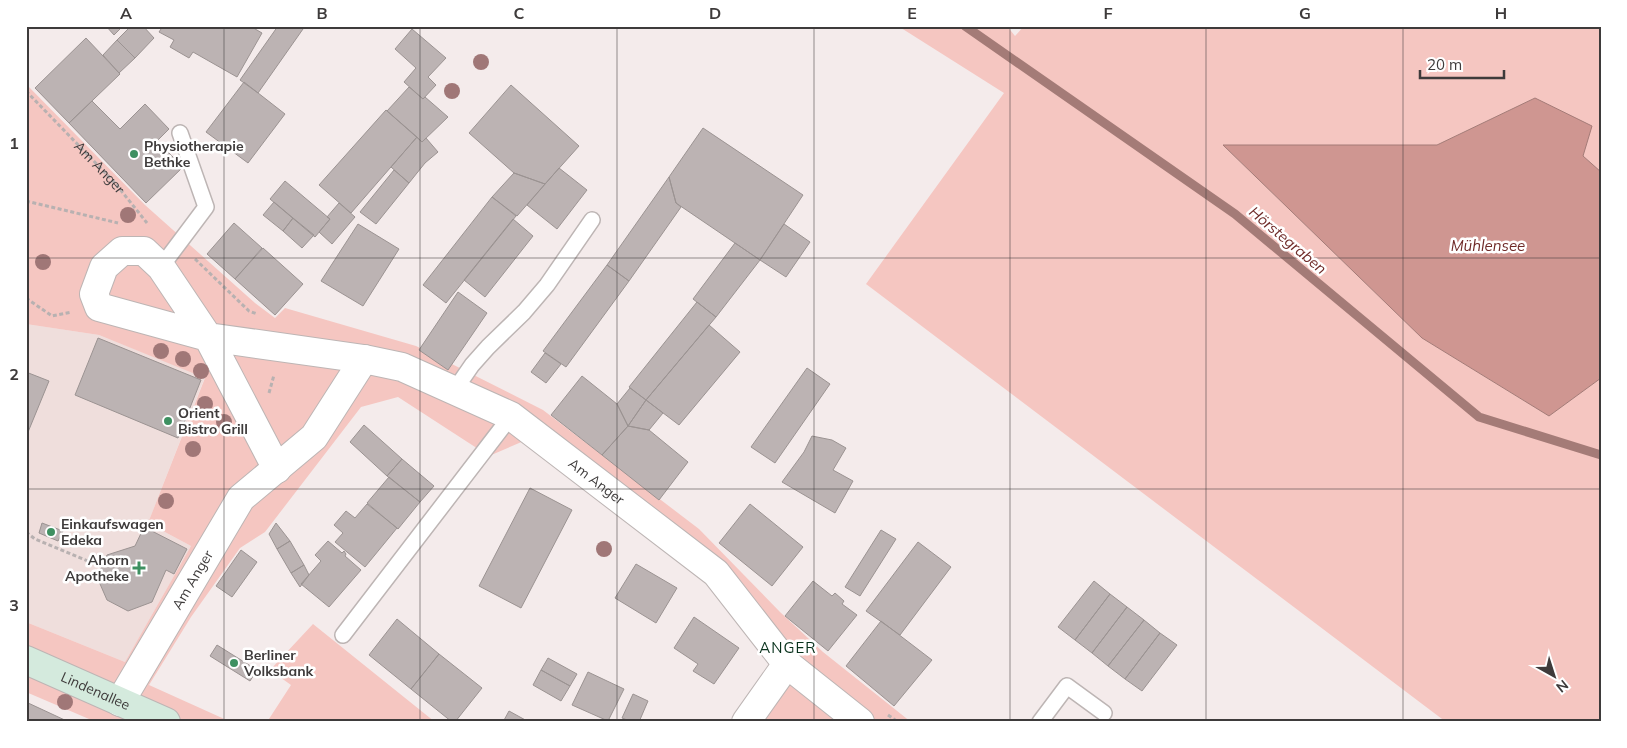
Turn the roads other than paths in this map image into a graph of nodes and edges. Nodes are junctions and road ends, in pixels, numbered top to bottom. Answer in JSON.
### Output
{"nodes":[{"id":1,"x":180,"y":133,"type":"dead end"},
{"id":2,"x":592,"y":220,"type":"dead end"},
{"id":3,"x":152,"y":259,"type":"junction"},
{"id":4,"x":208,"y":337,"type":"junction"},
{"id":5,"x":364,"y":359,"type":"junction"},
{"id":6,"x":454,"y":391,"type":"junction"},
{"id":7,"x":511,"y":416,"type":"junction"},
{"id":8,"x":277,"y":468,"type":"junction"},
{"id":9,"x":343,"y":635,"type":"dead end"},
{"id":10,"x":26,"y":660,"type":"edge"},
{"id":11,"x":787,"y":664,"type":"junction"},
{"id":12,"x":120,"y":702,"type":"junction"},
{"id":13,"x":1104,"y":713,"type":"dead end"},
{"id":14,"x":166,"y":722,"type":"edge"},
{"id":15,"x":746,"y":722,"type":"edge"},
{"id":16,"x":860,"y":722,"type":"edge"},
{"id":17,"x":1040,"y":722,"type":"edge"}],
"edges":[{"from":1,"to":3,"type":"lane"},
{"from":2,"to":6,"type":"lane"},
{"from":3,"to":4,"type":"street"},
{"from":3,"to":4,"type":"street","name":"Am Anger"},
{"from":4,"to":5,"type":"street","name":"Am Anger"},
{"from":4,"to":8,"type":"street"},
{"from":5,"to":6,"type":"street","name":"Am Anger"},
{"from":5,"to":8,"type":"street","name":"Am Anger"},
{"from":6,"to":7,"type":"street","name":"Am Anger"},
{"from":7,"to":9,"type":"lane"},
{"from":7,"to":11,"type":"street","name":"Am Anger"},
{"from":8,"to":12,"type":"street","name":"Am Anger"},
{"from":10,"to":12,"type":"main road","name":"Lindenallee"},
{"from":11,"to":15,"type":"street"},
{"from":11,"to":16,"type":"street","name":"Am Anger"},
{"from":12,"to":14,"type":"main road","name":"Lindenallee"},
{"from":13,"to":17,"type":"lane"}]}
